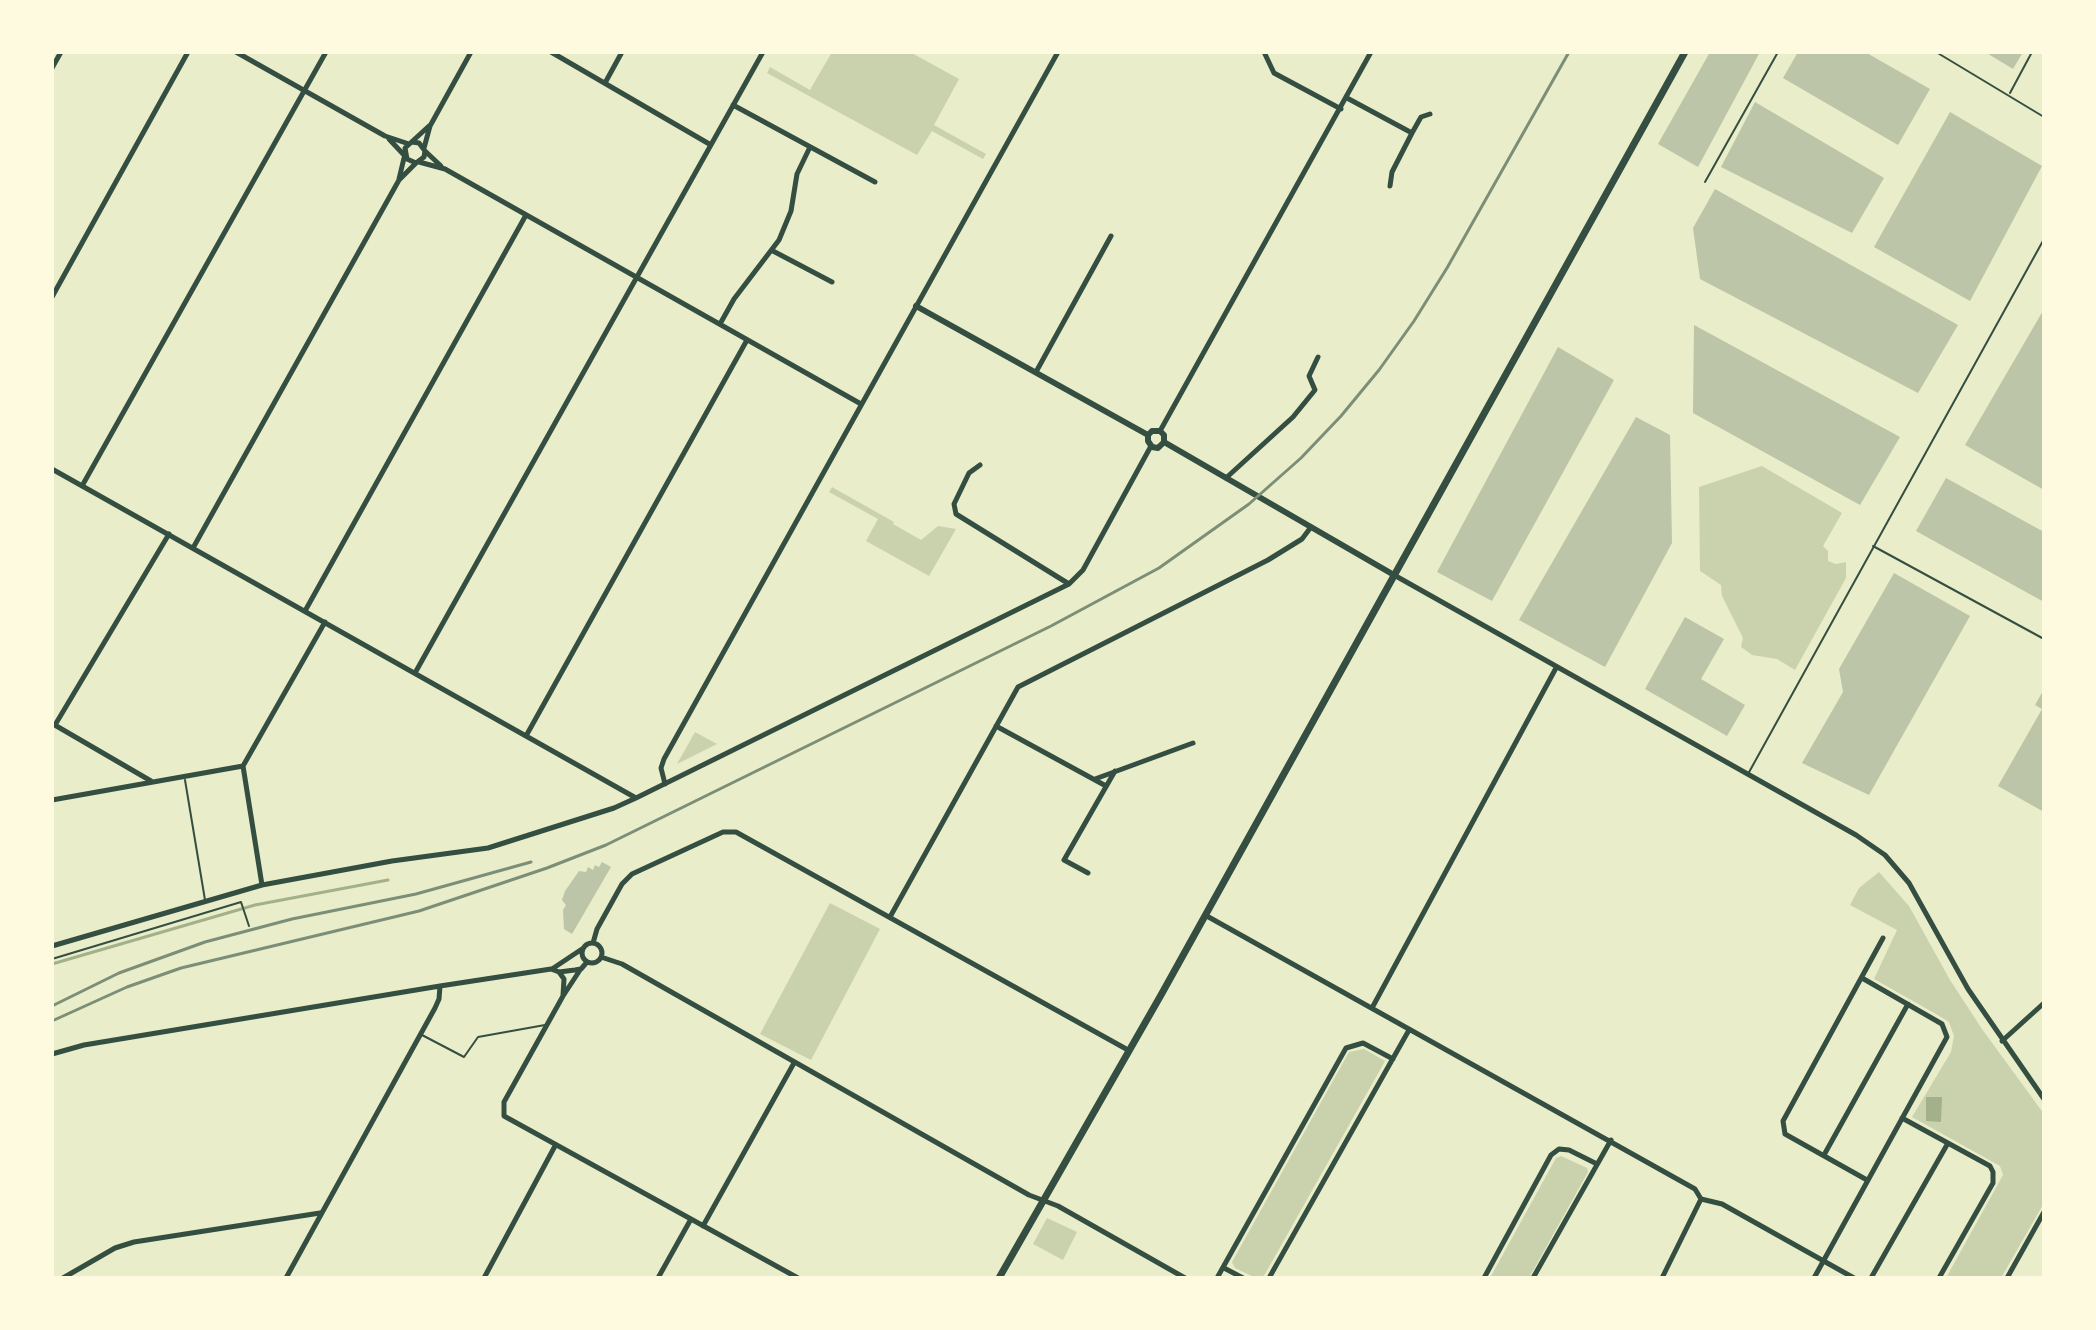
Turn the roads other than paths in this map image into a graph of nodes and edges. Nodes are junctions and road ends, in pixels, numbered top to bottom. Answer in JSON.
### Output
{"nodes":[{"id":1,"x":61,"y":52,"type":"edge"},
{"id":2,"x":188,"y":52,"type":"edge"},
{"id":3,"x":236,"y":52,"type":"edge"},
{"id":4,"x":326,"y":52,"type":"edge"},
{"id":5,"x":471,"y":52,"type":"edge"},
{"id":6,"x":551,"y":52,"type":"edge"},
{"id":7,"x":622,"y":52,"type":"edge"},
{"id":8,"x":763,"y":52,"type":"edge"},
{"id":9,"x":1058,"y":52,"type":"edge"},
{"id":10,"x":1264,"y":52,"type":"edge"},
{"id":11,"x":1371,"y":52,"type":"edge"},
{"id":12,"x":1685,"y":52,"type":"edge"},
{"id":13,"x":1778,"y":52,"type":"edge"},
{"id":14,"x":1936,"y":52,"type":"edge"},
{"id":15,"x":2032,"y":52,"type":"edge"},
{"id":16,"x":52,"y":68,"type":"edge"},
{"id":17,"x":605,"y":83,"type":"junction"},
{"id":18,"x":305,"y":91,"type":"junction"},
{"id":19,"x":2009,"y":94,"type":"junction"},
{"id":20,"x":1347,"y":98,"type":"junction"},
{"id":21,"x":733,"y":105,"type":"junction"},
{"id":22,"x":1341,"y":109,"type":"junction"},
{"id":23,"x":1430,"y":114,"type":"dead end"},
{"id":24,"x":2044,"y":117,"type":"edge"},
{"id":25,"x":430,"y":126,"type":"junction"},
{"id":26,"x":1412,"y":133,"type":"junction"},
{"id":27,"x":385,"y":136,"type":"junction"},
{"id":28,"x":410,"y":143,"type":"junction"},
{"id":29,"x":711,"y":145,"type":"junction"},
{"id":30,"x":810,"y":147,"type":"junction"},
{"id":31,"x":424,"y":149,"type":"junction"},
{"id":32,"x":404,"y":156,"type":"junction"},
{"id":33,"x":417,"y":162,"type":"junction"},
{"id":34,"x":445,"y":169,"type":"junction"},
{"id":35,"x":399,"y":180,"type":"junction"},
{"id":36,"x":875,"y":182,"type":"dead end"},
{"id":37,"x":1705,"y":182,"type":"dead end"},
{"id":38,"x":1390,"y":186,"type":"dead end"},
{"id":39,"x":526,"y":215,"type":"junction"},
{"id":40,"x":1111,"y":236,"type":"dead end"},
{"id":41,"x":2044,"y":239,"type":"edge"},
{"id":42,"x":773,"y":251,"type":"junction"},
{"id":43,"x":637,"y":278,"type":"junction"},
{"id":44,"x":832,"y":282,"type":"dead end"},
{"id":45,"x":52,"y":297,"type":"edge"},
{"id":46,"x":916,"y":306,"type":"junction"},
{"id":47,"x":720,"y":324,"type":"junction"},
{"id":48,"x":747,"y":340,"type":"junction"},
{"id":49,"x":1318,"y":357,"type":"dead end"},
{"id":50,"x":1036,"y":372,"type":"junction"},
{"id":51,"x":861,"y":404,"type":"junction"},
{"id":52,"x":1160,"y":431,"type":"junction"},
{"id":53,"x":1148,"y":435,"type":"junction"},
{"id":54,"x":1164,"y":442,"type":"junction"},
{"id":55,"x":1151,"y":446,"type":"junction"},
{"id":56,"x":980,"y":465,"type":"dead end"},
{"id":57,"x":52,"y":469,"type":"edge"},
{"id":58,"x":1226,"y":478,"type":"junction"},
{"id":59,"x":82,"y":486,"type":"junction"},
{"id":60,"x":1311,"y":527,"type":"junction"},
{"id":61,"x":169,"y":534,"type":"junction"},
{"id":62,"x":1872,"y":546,"type":"junction"},
{"id":63,"x":193,"y":548,"type":"junction"},
{"id":64,"x":1394,"y":575,"type":"junction"},
{"id":65,"x":1069,"y":584,"type":"junction"},
{"id":66,"x":305,"y":611,"type":"junction"},
{"id":67,"x":325,"y":622,"type":"junction"},
{"id":68,"x":2044,"y":639,"type":"edge"},
{"id":69,"x":1556,"y":668,"type":"junction"},
{"id":70,"x":415,"y":673,"type":"junction"},
{"id":71,"x":53,"y":724,"type":"edge"},
{"id":72,"x":996,"y":726,"type":"junction"},
{"id":73,"x":526,"y":736,"type":"junction"},
{"id":74,"x":1193,"y":743,"type":"dead end"},
{"id":75,"x":243,"y":766,"type":"junction"},
{"id":76,"x":1115,"y":771,"type":"junction"},
{"id":77,"x":1747,"y":775,"type":"junction"},
{"id":78,"x":185,"y":777,"type":"junction"},
{"id":79,"x":1094,"y":779,"type":"junction"},
{"id":80,"x":151,"y":781,"type":"junction"},
{"id":81,"x":665,"y":784,"type":"junction"},
{"id":82,"x":1106,"y":786,"type":"junction"},
{"id":83,"x":636,"y":798,"type":"junction"},
{"id":84,"x":52,"y":800,"type":"edge"},
{"id":85,"x":1088,"y":873,"type":"dead end"},
{"id":86,"x":262,"y":885,"type":"junction"},
{"id":87,"x":205,"y":901,"type":"junction"},
{"id":88,"x":1205,"y":915,"type":"junction"},
{"id":89,"x":890,"y":917,"type":"junction"},
{"id":90,"x":1883,"y":938,"type":"dead end"},
{"id":91,"x":593,"y":943,"type":"junction"},
{"id":92,"x":52,"y":946,"type":"edge"},
{"id":93,"x":582,"y":949,"type":"junction"},
{"id":94,"x":601,"y":957,"type":"junction"},
{"id":95,"x":587,"y":962,"type":"junction"},
{"id":96,"x":551,"y":969,"type":"junction"},
{"id":97,"x":581,"y":969,"type":"junction"},
{"id":98,"x":559,"y":972,"type":"junction"},
{"id":99,"x":1862,"y":978,"type":"junction"},
{"id":100,"x":440,"y":986,"type":"junction"},
{"id":101,"x":563,"y":996,"type":"junction"},
{"id":102,"x":2044,"y":1003,"type":"edge"},
{"id":103,"x":1908,"y":1004,"type":"junction"},
{"id":104,"x":1372,"y":1008,"type":"junction"},
{"id":105,"x":546,"y":1025,"type":"junction"},
{"id":106,"x":1409,"y":1030,"type":"junction"},
{"id":107,"x":421,"y":1034,"type":"junction"},
{"id":108,"x":2002,"y":1041,"type":"junction"},
{"id":109,"x":1128,"y":1050,"type":"junction"},
{"id":110,"x":52,"y":1054,"type":"edge"},
{"id":111,"x":1393,"y":1059,"type":"junction"},
{"id":112,"x":794,"y":1063,"type":"junction"},
{"id":113,"x":2044,"y":1099,"type":"edge"},
{"id":114,"x":1902,"y":1118,"type":"junction"},
{"id":115,"x":1611,"y":1140,"type":"junction"},
{"id":116,"x":1948,"y":1143,"type":"junction"},
{"id":117,"x":555,"y":1146,"type":"junction"},
{"id":118,"x":1824,"y":1155,"type":"junction"},
{"id":119,"x":1597,"y":1164,"type":"junction"},
{"id":120,"x":1867,"y":1180,"type":"junction"},
{"id":121,"x":1701,"y":1199,"type":"junction"},
{"id":122,"x":1043,"y":1200,"type":"junction"},
{"id":123,"x":2044,"y":1212,"type":"edge"},
{"id":124,"x":321,"y":1213,"type":"junction"},
{"id":125,"x":691,"y":1219,"type":"junction"},
{"id":126,"x":703,"y":1226,"type":"junction"},
{"id":127,"x":1823,"y":1261,"type":"junction"},
{"id":128,"x":1224,"y":1268,"type":"junction"},
{"id":129,"x":63,"y":1278,"type":"edge"},
{"id":130,"x":286,"y":1278,"type":"edge"},
{"id":131,"x":484,"y":1278,"type":"edge"},
{"id":132,"x":658,"y":1278,"type":"edge"},
{"id":133,"x":798,"y":1278,"type":"edge"},
{"id":134,"x":999,"y":1278,"type":"edge"},
{"id":135,"x":1185,"y":1278,"type":"edge"},
{"id":136,"x":1217,"y":1278,"type":"edge"},
{"id":137,"x":1243,"y":1278,"type":"edge"},
{"id":138,"x":1269,"y":1278,"type":"edge"},
{"id":139,"x":1484,"y":1278,"type":"edge"},
{"id":140,"x":1533,"y":1278,"type":"edge"},
{"id":141,"x":1662,"y":1278,"type":"edge"},
{"id":142,"x":1814,"y":1278,"type":"edge"},
{"id":143,"x":1854,"y":1278,"type":"edge"},
{"id":144,"x":1871,"y":1278,"type":"edge"},
{"id":145,"x":1939,"y":1278,"type":"edge"},
{"id":146,"x":2007,"y":1278,"type":"edge"}],
"edges":[{"from":1,"to":16,"type":"street"},
{"from":2,"to":45,"type":"street"},
{"from":3,"to":18,"type":"street"},
{"from":4,"to":18,"type":"street"},
{"from":5,"to":25,"type":"street"},
{"from":6,"to":17,"type":"street"},
{"from":7,"to":17,"type":"street"},
{"from":8,"to":21,"type":"street"},
{"from":9,"to":46,"type":"street"},
{"from":10,"to":22,"type":"street"},
{"from":11,"to":20,"type":"street"},
{"from":12,"to":64,"type":"main road"},
{"from":13,"to":37,"type":"lane"},
{"from":14,"to":19,"type":"lane"},
{"from":15,"to":19,"type":"lane"},
{"from":17,"to":29,"type":"street"},
{"from":18,"to":27,"type":"street"},
{"from":18,"to":59,"type":"street"},
{"from":19,"to":24,"type":"lane"},
{"from":20,"to":22,"type":"street"},
{"from":20,"to":26,"type":"street"},
{"from":21,"to":29,"type":"street"},
{"from":21,"to":30,"type":"street"},
{"from":22,"to":52,"type":"street"},
{"from":23,"to":26,"type":"street"},
{"from":25,"to":28,"type":"street"},
{"from":25,"to":31,"type":"street"},
{"from":26,"to":38,"type":"street"},
{"from":27,"to":28,"type":"street"},
{"from":27,"to":32,"type":"street"},
{"from":28,"to":31,"type":"street"},
{"from":28,"to":32,"type":"street"},
{"from":29,"to":43,"type":"street"},
{"from":30,"to":36,"type":"street"},
{"from":30,"to":42,"type":"street"},
{"from":31,"to":33,"type":"street"},
{"from":31,"to":34,"type":"street"},
{"from":32,"to":33,"type":"street"},
{"from":32,"to":35,"type":"street"},
{"from":33,"to":34,"type":"street"},
{"from":33,"to":35,"type":"street"},
{"from":34,"to":39,"type":"street"},
{"from":35,"to":63,"type":"street"},
{"from":39,"to":43,"type":"street"},
{"from":39,"to":66,"type":"street"},
{"from":40,"to":50,"type":"street"},
{"from":41,"to":62,"type":"lane"},
{"from":42,"to":44,"type":"street"},
{"from":42,"to":47,"type":"street"},
{"from":43,"to":47,"type":"street"},
{"from":43,"to":70,"type":"street"},
{"from":46,"to":50,"type":"street"},
{"from":46,"to":51,"type":"street"},
{"from":47,"to":48,"type":"street"},
{"from":48,"to":51,"type":"street"},
{"from":48,"to":73,"type":"street"},
{"from":49,"to":58,"type":"street"},
{"from":50,"to":53,"type":"street"},
{"from":51,"to":81,"type":"street"},
{"from":52,"to":53,"type":"street"},
{"from":52,"to":54,"type":"street"},
{"from":53,"to":55,"type":"street"},
{"from":54,"to":55,"type":"street"},
{"from":54,"to":58,"type":"street"},
{"from":55,"to":65,"type":"street"},
{"from":56,"to":65,"type":"street"},
{"from":57,"to":59,"type":"street"},
{"from":58,"to":60,"type":"street"},
{"from":59,"to":61,"type":"street"},
{"from":60,"to":64,"type":"street"},
{"from":60,"to":72,"type":"street"},
{"from":61,"to":63,"type":"street"},
{"from":61,"to":71,"type":"street"},
{"from":62,"to":68,"type":"lane"},
{"from":62,"to":77,"type":"lane"},
{"from":63,"to":66,"type":"street"},
{"from":64,"to":69,"type":"street"},
{"from":64,"to":88,"type":"main road"},
{"from":65,"to":81,"type":"street"},
{"from":66,"to":67,"type":"street"},
{"from":67,"to":70,"type":"street"},
{"from":67,"to":75,"type":"street"},
{"from":69,"to":77,"type":"street"},
{"from":69,"to":104,"type":"street"},
{"from":70,"to":73,"type":"street"},
{"from":71,"to":80,"type":"street"},
{"from":72,"to":79,"type":"street"},
{"from":72,"to":89,"type":"street"},
{"from":73,"to":83,"type":"street"},
{"from":74,"to":76,"type":"street"},
{"from":75,"to":78,"type":"street"},
{"from":75,"to":86,"type":"street"},
{"from":76,"to":79,"type":"street"},
{"from":76,"to":82,"type":"street"},
{"from":77,"to":108,"type":"street"},
{"from":78,"to":80,"type":"street"},
{"from":78,"to":87,"type":"lane"},
{"from":79,"to":82,"type":"street"},
{"from":80,"to":84,"type":"street"},
{"from":81,"to":83,"type":"street"},
{"from":82,"to":85,"type":"street"},
{"from":83,"to":86,"type":"street"},
{"from":86,"to":87,"type":"street"},
{"from":87,"to":92,"type":"street"},
{"from":88,"to":104,"type":"street"},
{"from":88,"to":109,"type":"main road"},
{"from":89,"to":91,"type":"street"},
{"from":89,"to":109,"type":"street"},
{"from":90,"to":99,"type":"street"},
{"from":91,"to":93,"type":"street"},
{"from":91,"to":94,"type":"street"},
{"from":93,"to":95,"type":"street"},
{"from":93,"to":96,"type":"street"},
{"from":94,"to":95,"type":"street"},
{"from":94,"to":112,"type":"street"},
{"from":95,"to":97,"type":"street"},
{"from":96,"to":98,"type":"street"},
{"from":96,"to":100,"type":"street"},
{"from":97,"to":98,"type":"street"},
{"from":97,"to":101,"type":"street"},
{"from":98,"to":101,"type":"street"},
{"from":99,"to":103,"type":"street"},
{"from":99,"to":118,"type":"street"},
{"from":100,"to":107,"type":"street"},
{"from":100,"to":110,"type":"street"},
{"from":101,"to":105,"type":"street"},
{"from":102,"to":108,"type":"street"},
{"from":103,"to":114,"type":"street"},
{"from":103,"to":118,"type":"street"},
{"from":104,"to":106,"type":"street"},
{"from":105,"to":107,"type":"lane"},
{"from":105,"to":117,"type":"street"},
{"from":106,"to":111,"type":"street"},
{"from":106,"to":115,"type":"street"},
{"from":107,"to":124,"type":"street"},
{"from":108,"to":113,"type":"street"},
{"from":109,"to":122,"type":"main road"},
{"from":111,"to":128,"type":"street"},
{"from":111,"to":138,"type":"street"},
{"from":112,"to":122,"type":"street"},
{"from":112,"to":126,"type":"street"},
{"from":114,"to":116,"type":"street"},
{"from":114,"to":120,"type":"street"},
{"from":115,"to":119,"type":"street"},
{"from":115,"to":121,"type":"street"},
{"from":116,"to":144,"type":"street"},
{"from":116,"to":145,"type":"street"},
{"from":117,"to":125,"type":"street"},
{"from":117,"to":131,"type":"street"},
{"from":118,"to":120,"type":"street"},
{"from":119,"to":139,"type":"street"},
{"from":119,"to":140,"type":"street"},
{"from":120,"to":127,"type":"street"},
{"from":121,"to":127,"type":"street"},
{"from":121,"to":141,"type":"street"},
{"from":122,"to":134,"type":"main road"},
{"from":122,"to":135,"type":"street"},
{"from":123,"to":146,"type":"street"},
{"from":124,"to":129,"type":"street"},
{"from":124,"to":130,"type":"street"},
{"from":125,"to":126,"type":"street"},
{"from":125,"to":132,"type":"street"},
{"from":126,"to":133,"type":"street"},
{"from":127,"to":142,"type":"street"},
{"from":127,"to":143,"type":"street"},
{"from":128,"to":136,"type":"street"},
{"from":128,"to":137,"type":"street"}]}
